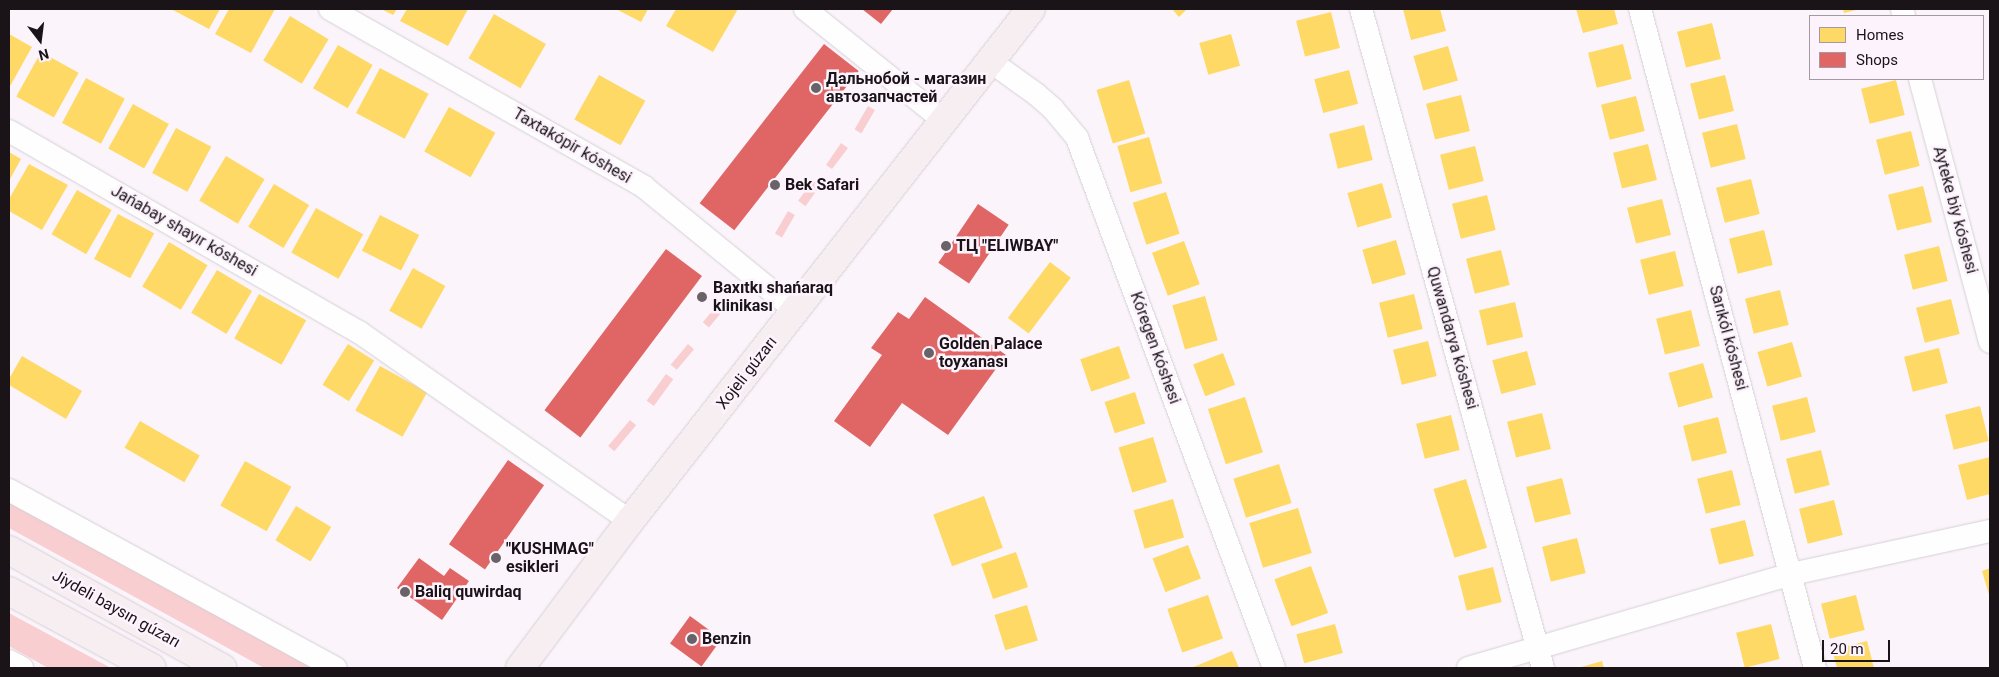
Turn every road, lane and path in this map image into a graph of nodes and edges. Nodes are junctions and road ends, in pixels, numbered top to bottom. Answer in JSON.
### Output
{"nodes":[{"id":1,"x":330,"y":9,"type":"edge"},
{"id":2,"x":805,"y":9,"type":"edge"},
{"id":3,"x":1031,"y":9,"type":"edge"},
{"id":4,"x":1361,"y":9,"type":"edge"},
{"id":5,"x":1640,"y":9,"type":"edge"},
{"id":6,"x":990,"y":61,"type":"junction"},
{"id":7,"x":1920,"y":80,"type":"edge"},
{"id":8,"x":943,"y":120,"type":"junction"},
{"id":9,"x":9,"y":130,"type":"edge"},
{"id":10,"x":796,"y":311,"type":"junction"},
{"id":11,"x":1990,"y":342,"type":"edge"},
{"id":12,"x":9,"y":490,"type":"edge"},
{"id":13,"x":630,"y":521,"type":"junction"},
{"id":14,"x":1990,"y":531,"type":"edge"},
{"id":15,"x":9,"y":550,"type":"edge"},
{"id":16,"x":1792,"y":574,"type":"junction"},
{"id":17,"x":9,"y":591,"type":"edge"},
{"id":18,"x":1541,"y":658,"type":"edge"},
{"id":19,"x":9,"y":661,"type":"edge"},
{"id":20,"x":22,"y":668,"type":"edge"},
{"id":21,"x":152,"y":668,"type":"edge"},
{"id":22,"x":222,"y":668,"type":"edge"},
{"id":23,"x":336,"y":668,"type":"edge"},
{"id":24,"x":520,"y":668,"type":"edge"},
{"id":25,"x":1274,"y":668,"type":"edge"},
{"id":26,"x":1468,"y":668,"type":"edge"},
{"id":27,"x":1815,"y":668,"type":"edge"}],
"edges":[{"from":1,"to":10,"type":"street","name":"Taxtakópir kóshesi"},
{"from":2,"to":8,"type":"street"},
{"from":3,"to":6,"type":"main road","name":"Xojeli gúzarı"},
{"from":4,"to":18,"type":"street","name":"Quwandarya kóshesi"},
{"from":5,"to":16,"type":"street","name":"Sarıkól kóshesi"},
{"from":6,"to":8,"type":"main road","name":"Xojeli gúzarı"},
{"from":6,"to":25,"type":"street","name":"Kóregen kóshesi"},
{"from":7,"to":11,"type":"street","name":"Ayteke biy kóshesi"},
{"from":8,"to":10,"type":"main road","name":"Xojeli gúzarı"},
{"from":9,"to":13,"type":"street","name":"Jańabay shayır kóshesi"},
{"from":10,"to":13,"type":"main road","name":"Xojeli gúzarı"},
{"from":12,"to":23,"type":"street"},
{"from":13,"to":24,"type":"main road","name":"Xojeli gúzarı"},
{"from":14,"to":16,"type":"street"},
{"from":15,"to":22,"type":"main road","name":"Jiydeli baysın gúzarı"},
{"from":16,"to":18,"type":"street"},
{"from":16,"to":27,"type":"street","name":"Sarıkól kóshesi"},
{"from":17,"to":21,"type":"main road"},
{"from":18,"to":26,"type":"street"},
{"from":19,"to":20,"type":"street"}]}
